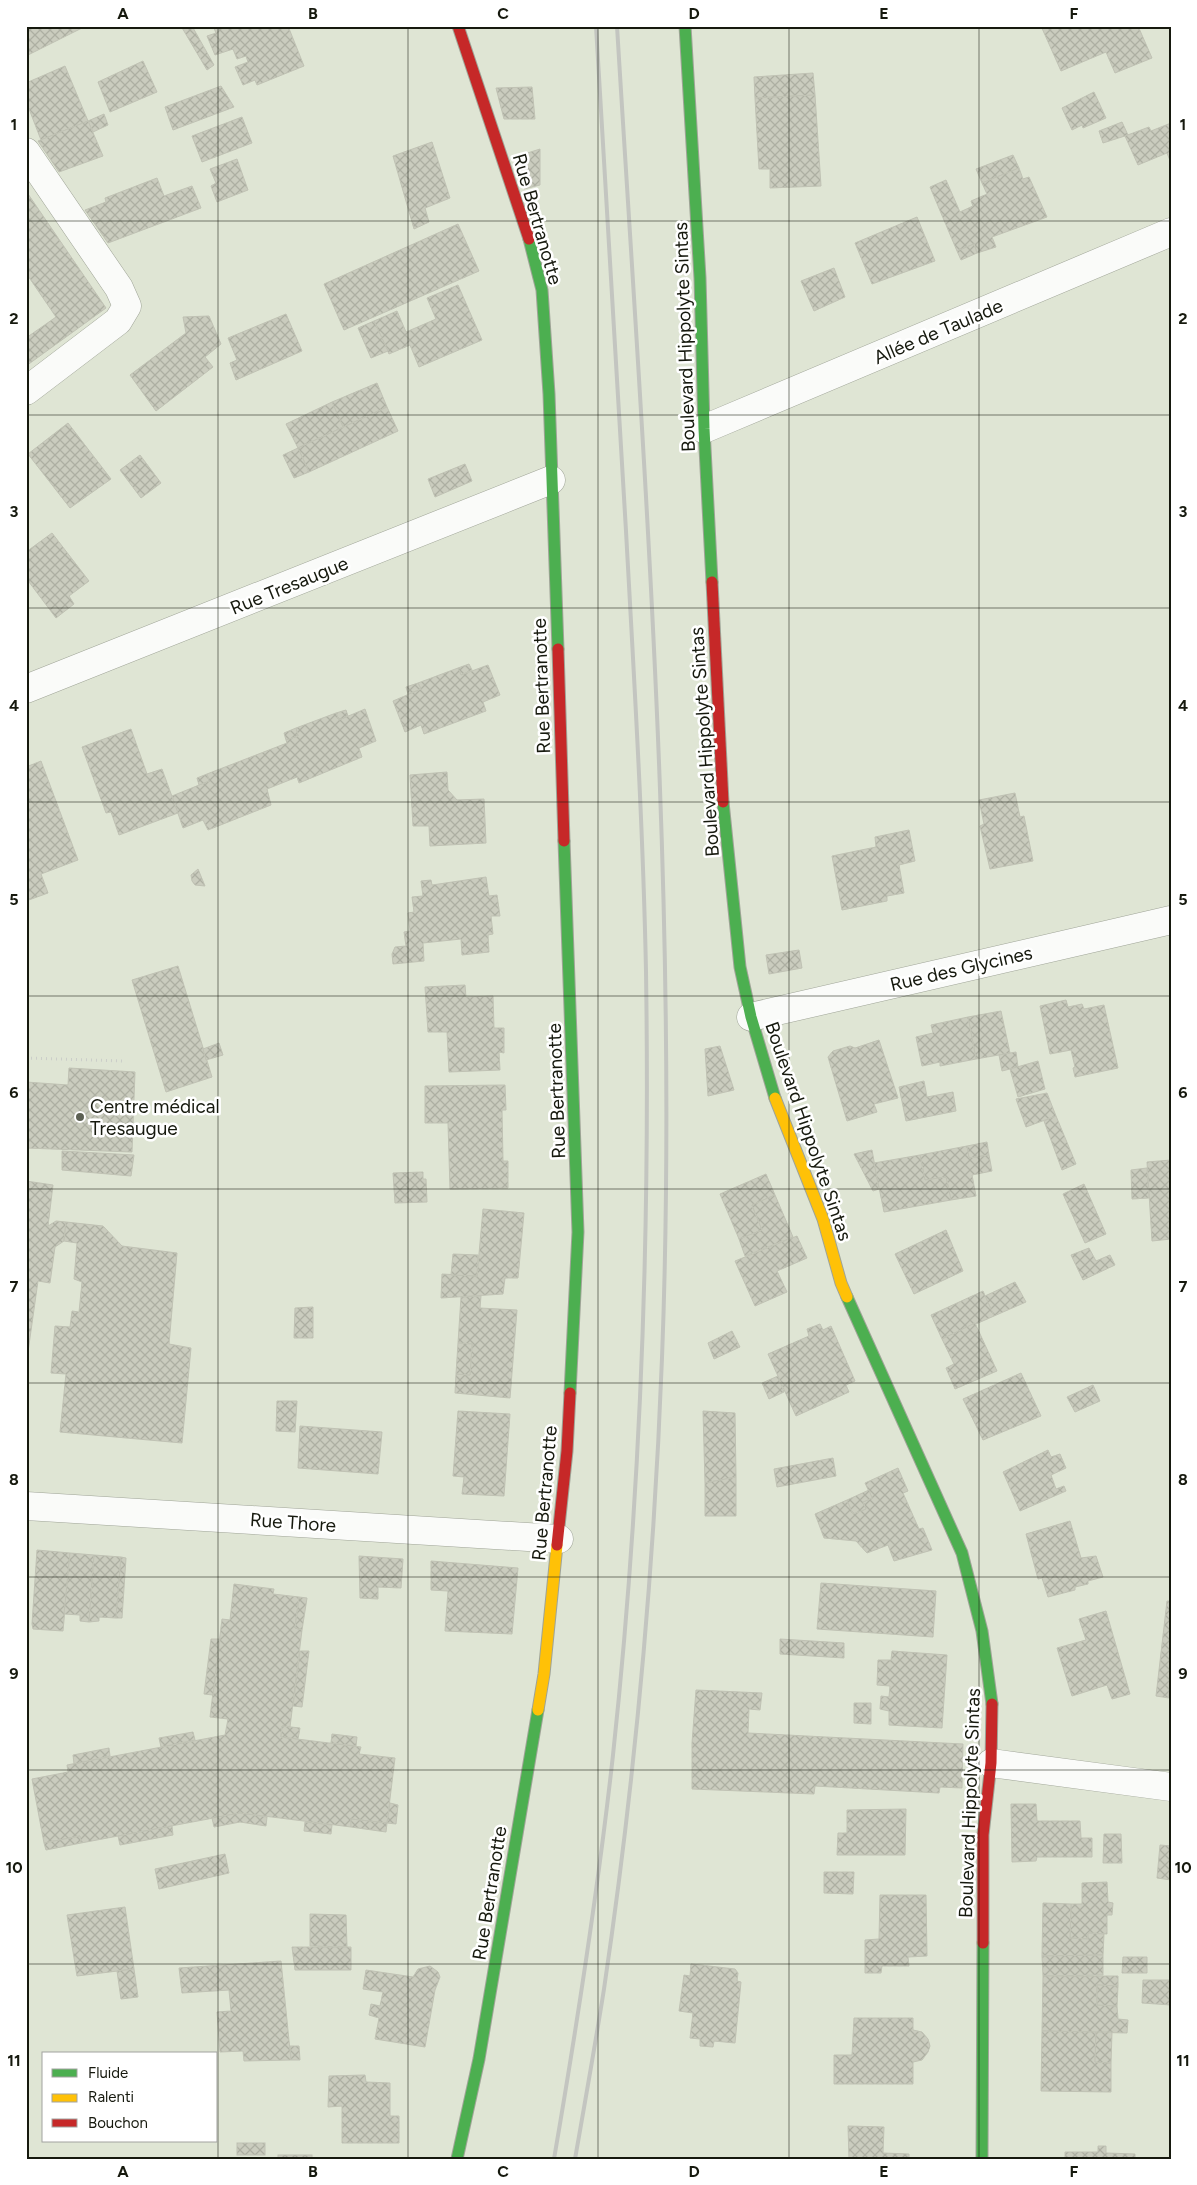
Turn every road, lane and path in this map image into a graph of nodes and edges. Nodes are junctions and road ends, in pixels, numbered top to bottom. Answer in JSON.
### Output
{"nodes":[{"id":1,"x":458,"y":26,"type":"edge"},
{"id":2,"x":685,"y":26,"type":"edge"},
{"id":3,"x":26,"y":152,"type":"edge"},
{"id":4,"x":1171,"y":232,"type":"edge"},
{"id":5,"x":26,"y":391,"type":"edge"},
{"id":6,"x":704,"y":429,"type":"junction"},
{"id":7,"x":551,"y":480,"type":"junction"},
{"id":8,"x":26,"y":689,"type":"edge"},
{"id":9,"x":1171,"y":920,"type":"edge"},
{"id":10,"x":751,"y":1017,"type":"junction"},
{"id":11,"x":26,"y":1058,"type":"edge"},
{"id":12,"x":124,"y":1061,"type":"dead end"},
{"id":13,"x":26,"y":1506,"type":"edge"},
{"id":14,"x":559,"y":1539,"type":"junction"},
{"id":15,"x":991,"y":1763,"type":"junction"},
{"id":16,"x":1171,"y":1787,"type":"edge"},
{"id":17,"x":457,"y":2159,"type":"edge"},
{"id":18,"x":982,"y":2159,"type":"edge"}],
"edges":[{"from":1,"to":7,"type":"street","name":"Rue Bertranotte"},
{"from":2,"to":6,"type":"street","name":"Boulevard Hippolyte Sintas"},
{"from":3,"to":5,"type":"street"},
{"from":4,"to":6,"type":"street","name":"Allée de Taulade"},
{"from":6,"to":10,"type":"street","name":"Boulevard Hippolyte Sintas"},
{"from":7,"to":8,"type":"street","name":"Rue Tresaugue"},
{"from":7,"to":14,"type":"street","name":"Rue Bertranotte"},
{"from":9,"to":10,"type":"street","name":"Rue des Glycines"},
{"from":10,"to":15,"type":"street","name":"Boulevard Hippolyte Sintas"},
{"from":11,"to":12,"type":"path"},
{"from":13,"to":14,"type":"street","name":"Rue Thore"},
{"from":14,"to":17,"type":"street","name":"Rue Bertranotte"},
{"from":15,"to":16,"type":"street"},
{"from":15,"to":18,"type":"street","name":"Boulevard Hippolyte Sintas"}]}
